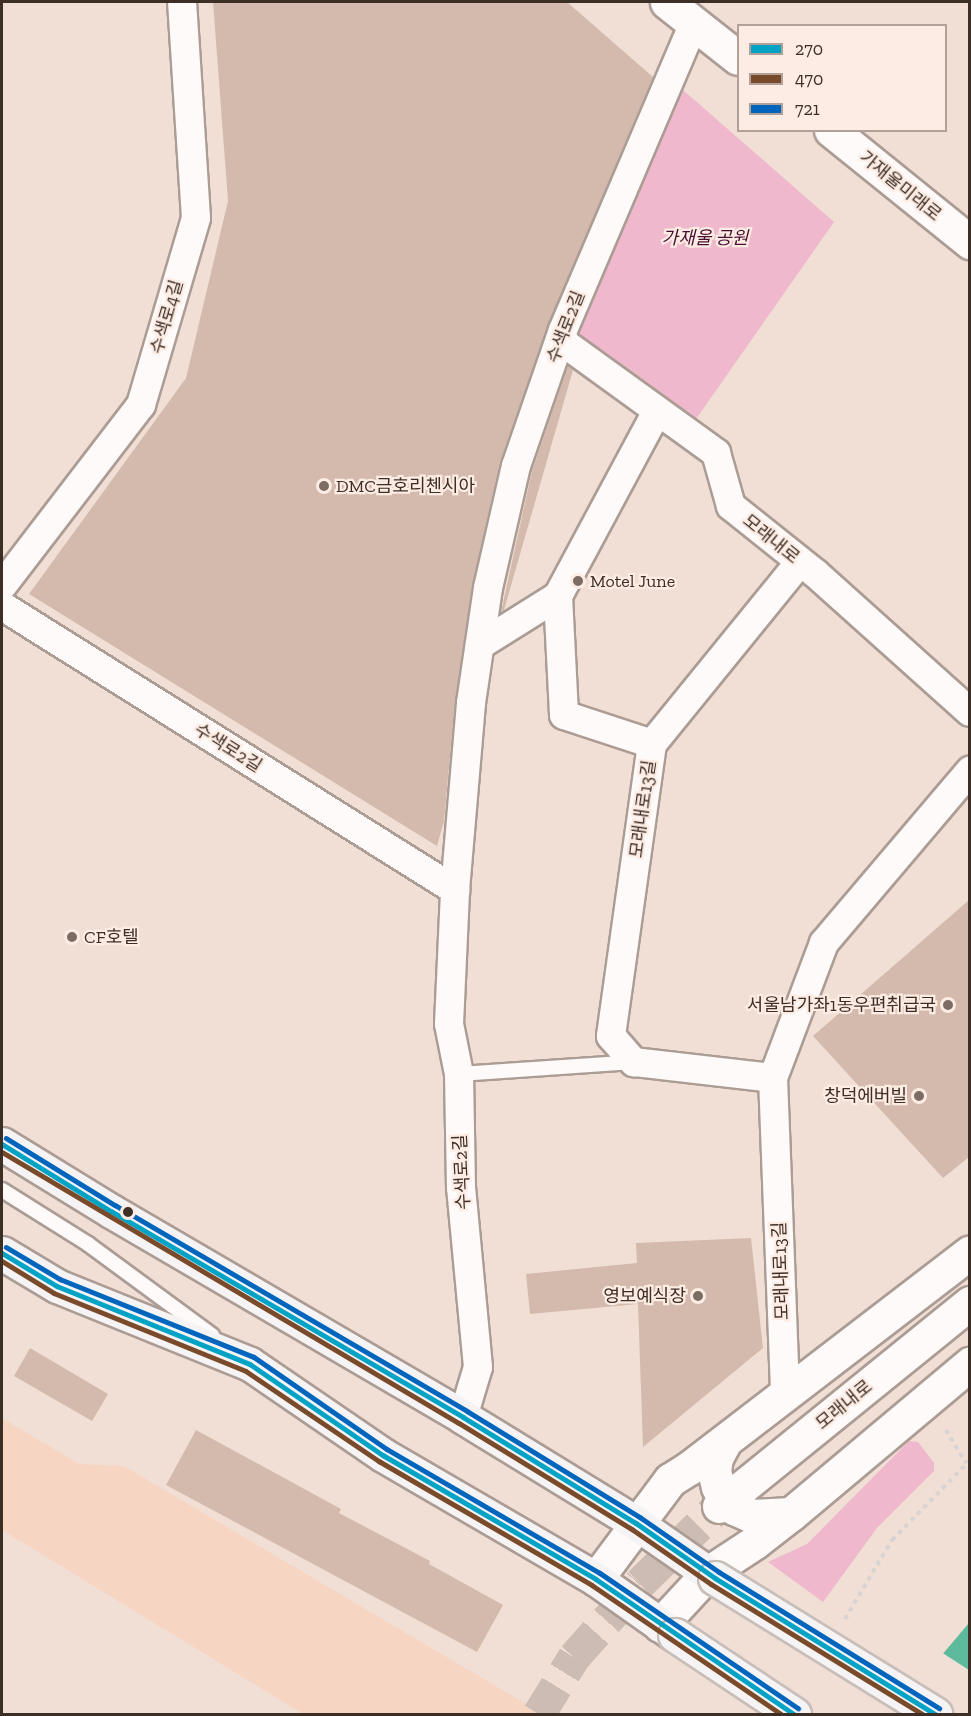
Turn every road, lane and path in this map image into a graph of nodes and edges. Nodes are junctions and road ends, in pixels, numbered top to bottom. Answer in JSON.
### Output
{"nodes":[{"id":1,"x":182,"y":2,"type":"edge"},
{"id":2,"x":667,"y":2,"type":"edge"},
{"id":3,"x":694,"y":23,"type":"junction"},
{"id":4,"x":737,"y":57,"type":"edge"},
{"id":5,"x":833,"y":132,"type":"edge"},
{"id":6,"x":969,"y":242,"type":"edge"},
{"id":7,"x":560,"y":340,"type":"junction"},
{"id":8,"x":657,"y":411,"type":"junction"},
{"id":9,"x":800,"y":562,"type":"junction"},
{"id":10,"x":2,"y":586,"type":"edge"},
{"id":11,"x":558,"y":596,"type":"junction"},
{"id":12,"x":2,"y":606,"type":"edge"},
{"id":13,"x":480,"y":645,"type":"junction"},
{"id":14,"x":969,"y":712,"type":"edge"},
{"id":15,"x":652,"y":744,"type":"junction"},
{"id":16,"x":969,"y":771,"type":"edge"},
{"id":17,"x":455,"y":890,"type":"junction"},
{"id":18,"x":634,"y":1062,"type":"junction"},
{"id":19,"x":459,"y":1074,"type":"junction"},
{"id":20,"x":773,"y":1078,"type":"junction"},
{"id":21,"x":2,"y":1144,"type":"edge"},
{"id":22,"x":2,"y":1190,"type":"edge"},
{"id":23,"x":969,"y":1252,"type":"edge"},
{"id":24,"x":2,"y":1253,"type":"edge"},
{"id":25,"x":969,"y":1303,"type":"edge"},
{"id":26,"x":250,"y":1364,"type":"junction"},
{"id":27,"x":969,"y":1364,"type":"edge"},
{"id":28,"x":785,"y":1392,"type":"junction"},
{"id":29,"x":463,"y":1417,"type":"junction"},
{"id":30,"x":945,"y":1428,"type":"dead end"},
{"id":31,"x":724,"y":1441,"type":"junction"},
{"id":32,"x":968,"y":1461,"type":"edge"},
{"id":33,"x":719,"y":1506,"type":"tunnel mouth"},
{"id":34,"x":791,"y":1514,"type":"junction"},
{"id":35,"x":636,"y":1523,"type":"junction"},
{"id":36,"x":711,"y":1576,"type":"junction"},
{"id":37,"x":596,"y":1579,"type":"junction"},
{"id":38,"x":843,"y":1622,"type":"dead end"},
{"id":39,"x":667,"y":1630,"type":"junction"},
{"id":40,"x":794,"y":1714,"type":"edge"},
{"id":41,"x":935,"y":1714,"type":"edge"}],
"edges":[{"from":1,"to":10,"type":"street","name":"수색로4길"},
{"from":2,"to":3,"type":"main road"},
{"from":3,"to":4,"type":"main road"},
{"from":3,"to":7,"type":"street","name":"수색로2길"},
{"from":5,"to":6,"type":"main road","name":"가재울미래로"},
{"from":7,"to":8,"type":"street","name":"모래내로"},
{"from":7,"to":13,"type":"street","name":"수색로2길"},
{"from":8,"to":9,"type":"street","name":"모래내로"},
{"from":8,"to":11,"type":"street"},
{"from":9,"to":14,"type":"street","name":"모래내로"},
{"from":9,"to":15,"type":"street","name":"모래내로13길"},
{"from":11,"to":13,"type":"street"},
{"from":11,"to":15,"type":"street"},
{"from":12,"to":17,"type":"street","name":"수색로2길"},
{"from":13,"to":17,"type":"street","name":"수색로2길"},
{"from":15,"to":18,"type":"street","name":"모래내로13길"},
{"from":16,"to":20,"type":"street","name":"모래내로13길"},
{"from":17,"to":19,"type":"street","name":"수색로2길"},
{"from":18,"to":19,"type":"lane"},
{"from":18,"to":20,"type":"street"},
{"from":19,"to":29,"type":"street","name":"수색로2길"},
{"from":20,"to":28,"type":"street","name":"모래내로13길"},
{"from":21,"to":29,"type":"main road"},
{"from":22,"to":26,"type":"lane"},
{"from":23,"to":28,"type":"main road"},
{"from":24,"to":26,"type":"main road"},
{"from":25,"to":33,"type":"main road","name":"모래내로"},
{"from":26,"to":37,"type":"main road"},
{"from":27,"to":34,"type":"main road"},
{"from":28,"to":31,"type":"main road"},
{"from":29,"to":35,"type":"main road"},
{"from":30,"to":32,"type":"path"},
{"from":31,"to":34,"type":"main road"},
{"from":31,"to":35,"type":"main road"},
{"from":32,"to":38,"type":"path"},
{"from":34,"to":36,"type":"main road"},
{"from":35,"to":36,"type":"main road"},
{"from":35,"to":37,"type":"main road"},
{"from":36,"to":39,"type":"main road"},
{"from":36,"to":41,"type":"main road","bridge":true},
{"from":37,"to":39,"type":"main road"},
{"from":39,"to":40,"type":"main road","bridge":true}]}
